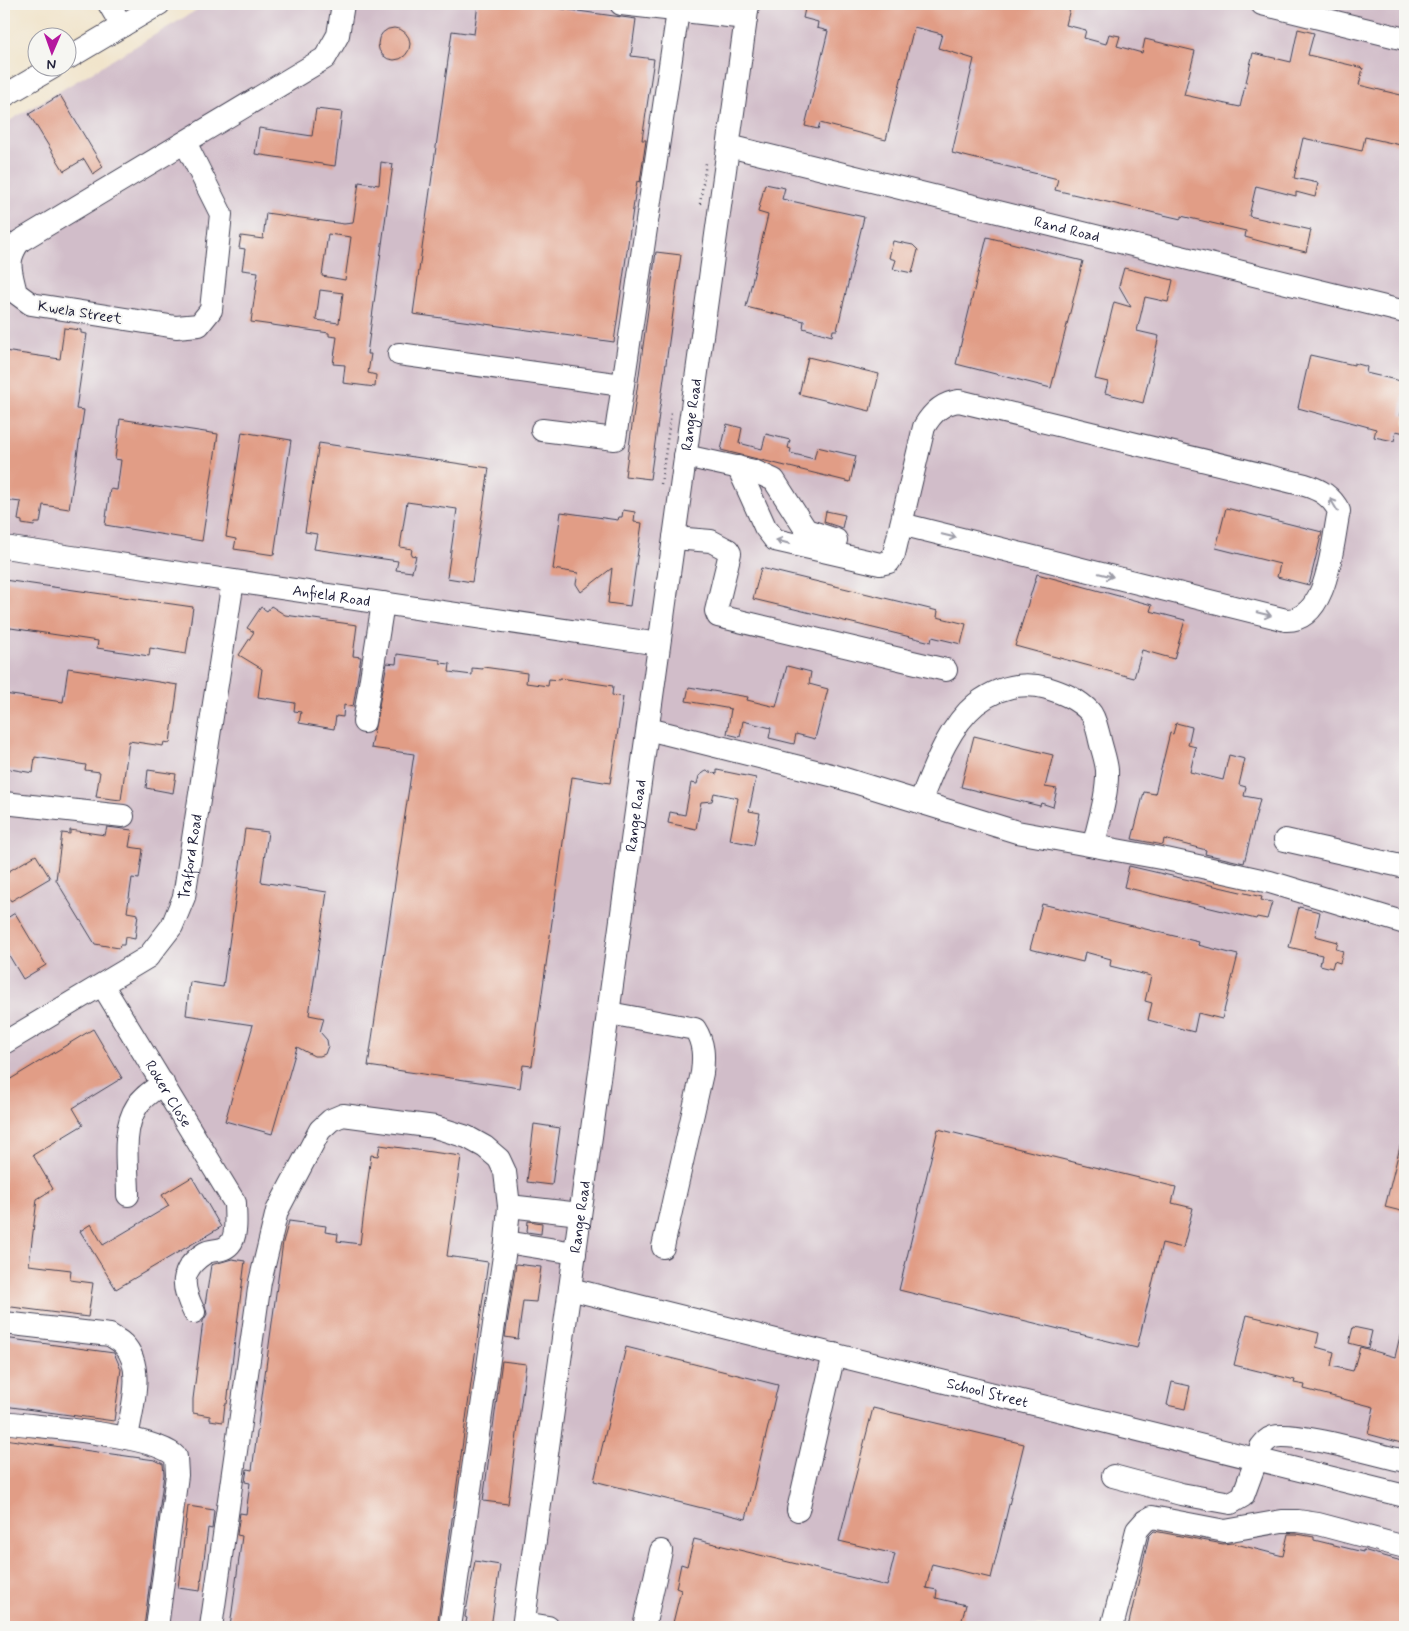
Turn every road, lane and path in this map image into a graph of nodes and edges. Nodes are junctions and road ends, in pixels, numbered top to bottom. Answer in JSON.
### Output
{"nodes":[{"id":1,"x":109,"y":4,"type":"edge"},
{"id":2,"x":159,"y":4,"type":"edge"},
{"id":3,"x":343,"y":4,"type":"edge"},
{"id":4,"x":621,"y":4,"type":"edge"},
{"id":5,"x":1262,"y":4,"type":"edge"},
{"id":6,"x":678,"y":11,"type":"junction"},
{"id":7,"x":747,"y":11,"type":"edge"},
{"id":8,"x":122,"y":26,"type":"junction"},
{"id":9,"x":1405,"y":39,"type":"edge"},
{"id":10,"x":78,"y":52,"type":"edge"},
{"id":11,"x":35,"y":78,"type":"edge"},
{"id":12,"x":4,"y":96,"type":"edge"},
{"id":13,"x":185,"y":142,"type":"junction"},
{"id":14,"x":729,"y":146,"type":"junction"},
{"id":15,"x":1405,"y":312,"type":"edge"},
{"id":16,"x":399,"y":354,"type":"dead end"},
{"id":17,"x":622,"y":385,"type":"junction"},
{"id":18,"x":542,"y":430,"type":"dead end"},
{"id":19,"x":685,"y":456,"type":"junction"},
{"id":20,"x":738,"y":467,"type":"junction"},
{"id":21,"x":901,"y":524,"type":"junction"},
{"id":22,"x":683,"y":539,"type":"junction"},
{"id":23,"x":4,"y":547,"type":"edge"},
{"id":24,"x":894,"y":554,"type":"junction"},
{"id":25,"x":233,"y":581,"type":"junction"},
{"id":26,"x":382,"y":603,"type":"junction"},
{"id":27,"x":659,"y":644,"type":"junction"},
{"id":28,"x":946,"y":670,"type":"dead end"},
{"id":29,"x":364,"y":722,"type":"dead end"},
{"id":30,"x":648,"y":729,"type":"junction"},
{"id":31,"x":920,"y":802,"type":"junction"},
{"id":32,"x":4,"y":803,"type":"edge"},
{"id":33,"x":123,"y":816,"type":"dead end"},
{"id":34,"x":1285,"y":840,"type":"dead end"},
{"id":35,"x":1094,"y":844,"type":"junction"},
{"id":36,"x":1405,"y":867,"type":"edge"},
{"id":37,"x":1405,"y":923,"type":"edge"},
{"id":38,"x":103,"y":986,"type":"junction"},
{"id":39,"x":608,"y":1013,"type":"junction"},
{"id":40,"x":4,"y":1043,"type":"edge"},
{"id":41,"x":163,"y":1083,"type":"junction"},
{"id":42,"x":128,"y":1195,"type":"dead end"},
{"id":43,"x":509,"y":1206,"type":"junction"},
{"id":44,"x":580,"y":1214,"type":"junction"},
{"id":45,"x":506,"y":1242,"type":"junction"},
{"id":46,"x":663,"y":1247,"type":"dead end"},
{"id":47,"x":575,"y":1254,"type":"junction"},
{"id":48,"x":570,"y":1289,"type":"junction"},
{"id":49,"x":194,"y":1312,"type":"dead end"},
{"id":50,"x":4,"y":1323,"type":"edge"},
{"id":51,"x":834,"y":1354,"type":"junction"},
{"id":52,"x":4,"y":1422,"type":"edge"},
{"id":53,"x":127,"y":1438,"type":"junction"},
{"id":54,"x":1258,"y":1460,"type":"junction"},
{"id":55,"x":1405,"y":1461,"type":"edge"},
{"id":56,"x":1113,"y":1476,"type":"dead end"},
{"id":57,"x":1405,"y":1496,"type":"edge"},
{"id":58,"x":798,"y":1510,"type":"dead end"},
{"id":59,"x":1405,"y":1547,"type":"edge"},
{"id":60,"x":661,"y":1551,"type":"dead end"},
{"id":61,"x":524,"y":1625,"type":"edge"},
{"id":62,"x":157,"y":1627,"type":"edge"},
{"id":63,"x":211,"y":1627,"type":"edge"},
{"id":64,"x":450,"y":1627,"type":"edge"},
{"id":65,"x":548,"y":1627,"type":"edge"},
{"id":66,"x":644,"y":1627,"type":"edge"},
{"id":67,"x":1112,"y":1627,"type":"edge"}],
"edges":[{"from":1,"to":8,"type":"street"},
{"from":2,"to":8,"type":"street"},
{"from":3,"to":13,"type":"street","name":"Kwela Street"},
{"from":4,"to":6,"type":"street"},
{"from":5,"to":9,"type":"street"},
{"from":6,"to":7,"type":"street"},
{"from":6,"to":17,"type":"street"},
{"from":7,"to":14,"type":"street","name":"Range Road"},
{"from":8,"to":10,"type":"street"},
{"from":11,"to":12,"type":"street"},
{"from":13,"to":13,"type":"street","name":"Kwela Street"},
{"from":14,"to":15,"type":"street","name":"Rand Road"},
{"from":14,"to":19,"type":"street","name":"Range Road"},
{"from":16,"to":17,"type":"street"},
{"from":17,"to":18,"type":"street"},
{"from":19,"to":20,"type":"street"},
{"from":19,"to":22,"type":"street","name":"Range Road"},
{"from":20,"to":24,"type":"street"},
{"from":24,"to":20,"type":"street","one_way":true},
{"from":21,"to":21,"type":"street","one_way":true},
{"from":21,"to":24,"type":"street"},
{"from":22,"to":27,"type":"street","name":"Range Road"},
{"from":22,"to":28,"type":"street"},
{"from":23,"to":25,"type":"street","name":"Anfield Road"},
{"from":25,"to":26,"type":"street","name":"Anfield Road"},
{"from":25,"to":38,"type":"street","name":"Trafford Road"},
{"from":26,"to":27,"type":"street","name":"Anfield Road"},
{"from":26,"to":29,"type":"street"},
{"from":27,"to":30,"type":"street","name":"Range Road"},
{"from":30,"to":31,"type":"street"},
{"from":30,"to":39,"type":"street","name":"Range Road"},
{"from":31,"to":35,"type":"street"},
{"from":31,"to":35,"type":"street"},
{"from":32,"to":33,"type":"street"},
{"from":34,"to":36,"type":"street"},
{"from":35,"to":37,"type":"street"},
{"from":38,"to":40,"type":"street","name":"Trafford Road"},
{"from":38,"to":41,"type":"street","name":"Roker Close"},
{"from":39,"to":44,"type":"street","name":"Range Road"},
{"from":39,"to":46,"type":"street"},
{"from":41,"to":42,"type":"street"},
{"from":41,"to":49,"type":"street","name":"Roker Close"},
{"from":43,"to":44,"type":"street"},
{"from":43,"to":45,"type":"street"},
{"from":43,"to":63,"type":"street"},
{"from":44,"to":47,"type":"street","name":"Range Road"},
{"from":45,"to":47,"type":"street"},
{"from":45,"to":64,"type":"street"},
{"from":47,"to":48,"type":"street","name":"Range Road"},
{"from":48,"to":51,"type":"street","name":"School Street"},
{"from":48,"to":61,"type":"street","name":"Range Road"},
{"from":50,"to":53,"type":"street"},
{"from":51,"to":54,"type":"street","name":"School Street"},
{"from":51,"to":58,"type":"street"},
{"from":52,"to":53,"type":"street"},
{"from":53,"to":62,"type":"street"},
{"from":54,"to":55,"type":"street"},
{"from":54,"to":56,"type":"street"},
{"from":54,"to":57,"type":"street","name":"School Street"},
{"from":59,"to":67,"type":"street"},
{"from":60,"to":66,"type":"street"},
{"from":61,"to":65,"type":"street"}]}
